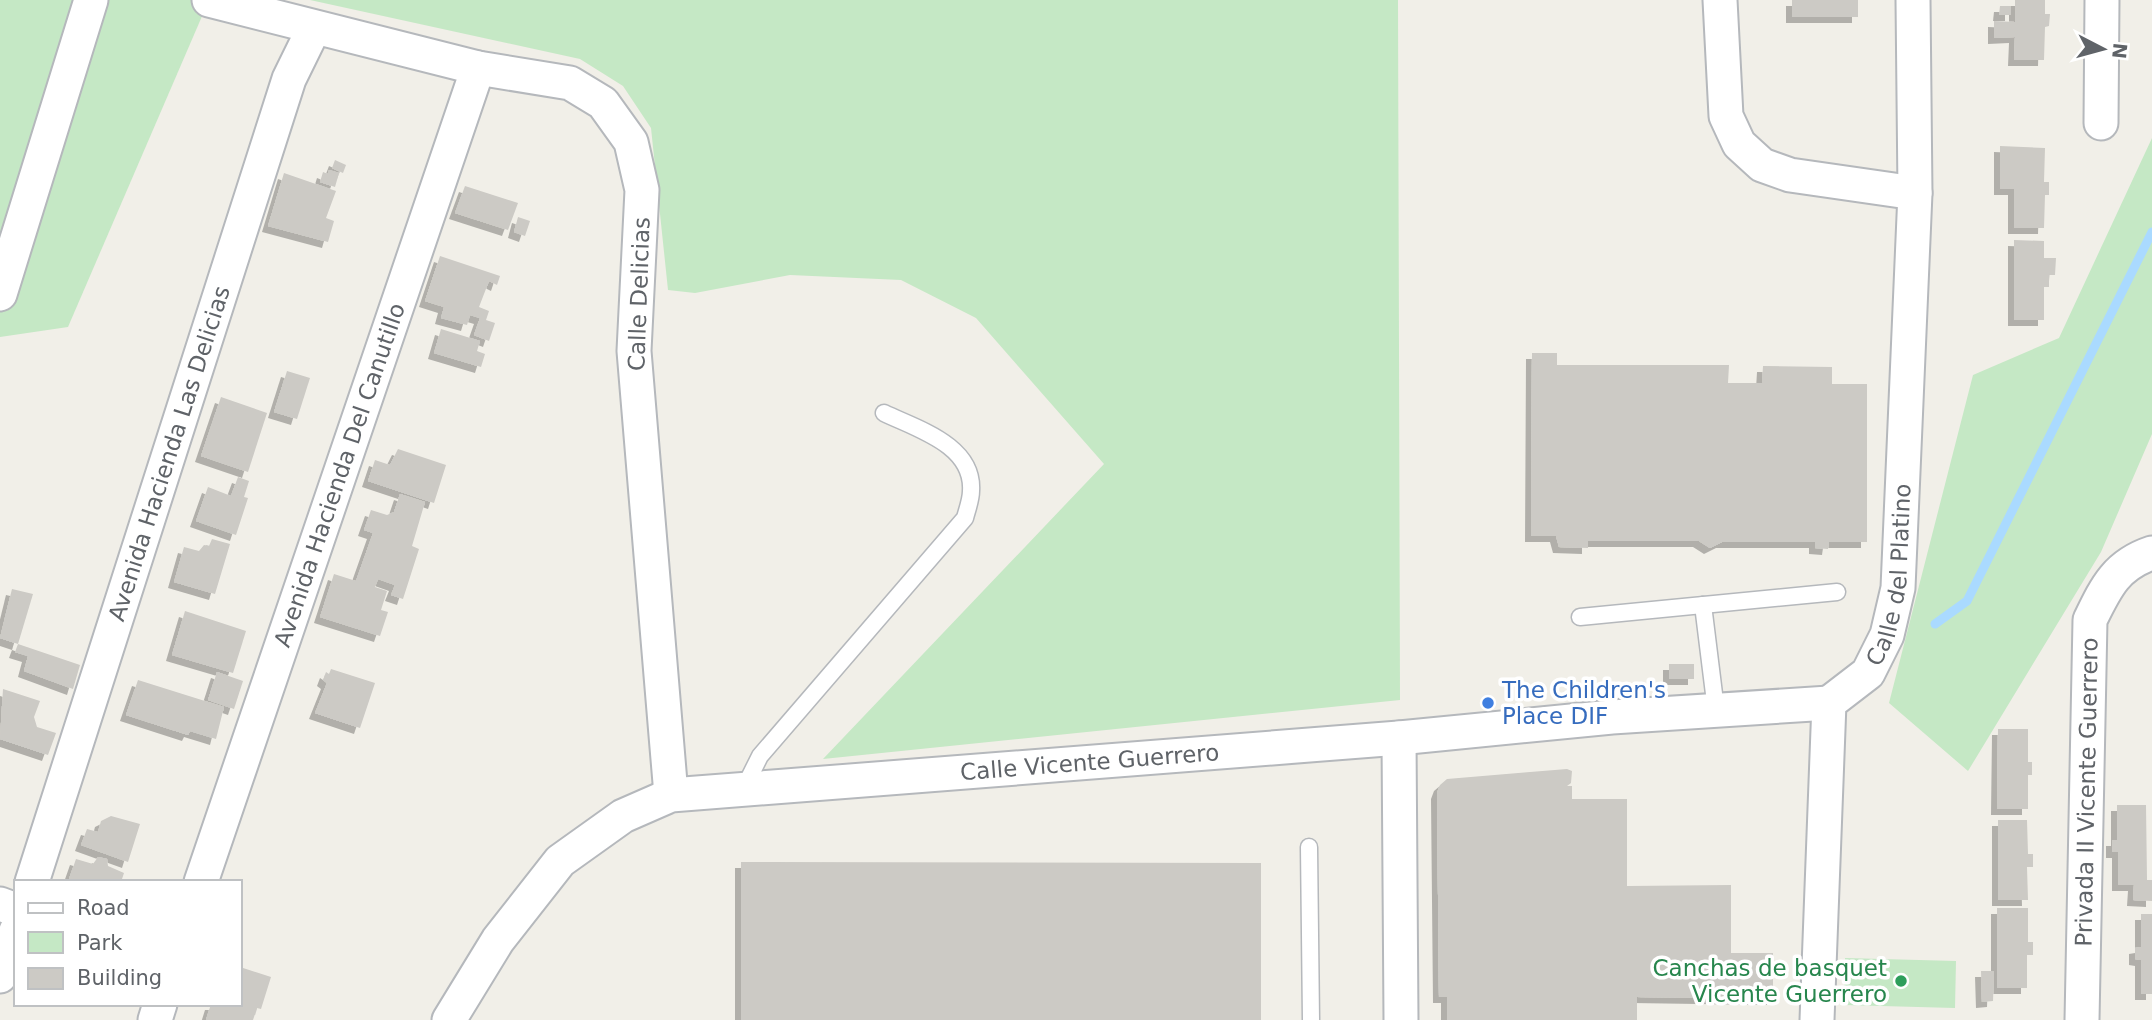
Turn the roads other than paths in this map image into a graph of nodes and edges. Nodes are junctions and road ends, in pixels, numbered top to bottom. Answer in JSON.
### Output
{"nodes":[{"id":1,"x":91,"y":0,"type":"edge"},
{"id":2,"x":209,"y":0,"type":"edge"},
{"id":3,"x":1720,"y":0,"type":"edge"},
{"id":4,"x":1913,"y":0,"type":"edge"},
{"id":5,"x":2102,"y":0,"type":"edge"},
{"id":6,"x":314,"y":28,"type":"junction"},
{"id":7,"x":478,"y":68,"type":"junction"},
{"id":8,"x":2101,"y":123,"type":"dead end"},
{"id":9,"x":1915,"y":193,"type":"junction"},
{"id":10,"x":0,"y":294,"type":"edge"},
{"id":11,"x":884,"y":413,"type":"dead end"},
{"id":12,"x":2152,"y":553,"type":"edge"},
{"id":13,"x":1837,"y":592,"type":"dead end"},
{"id":14,"x":1703,"y":605,"type":"junction"},
{"id":15,"x":1580,"y":617,"type":"dead end"},
{"id":16,"x":1829,"y":703,"type":"junction"},
{"id":17,"x":1716,"y":710,"type":"junction"},
{"id":18,"x":1399,"y":738,"type":"junction"},
{"id":19,"x":744,"y":788,"type":"junction"},
{"id":20,"x":671,"y":795,"type":"junction"},
{"id":21,"x":1309,"y":847,"type":"dead end"},
{"id":22,"x":33,"y":880,"type":"edge"},
{"id":23,"x":202,"y":880,"type":"edge"},
{"id":24,"x":14,"y":937,"type":"edge"},
{"id":25,"x":0,"y":976,"type":"edge"},
{"id":26,"x":449,"y":1020,"type":"edge"},
{"id":27,"x":1311,"y":1020,"type":"edge"},
{"id":28,"x":1401,"y":1020,"type":"edge"},
{"id":29,"x":1817,"y":1020,"type":"edge"},
{"id":30,"x":2082,"y":1020,"type":"edge"}],
"edges":[{"from":1,"to":10,"type":"street"},
{"from":2,"to":6,"type":"street","name":"Calle Delicias"},
{"from":3,"to":9,"type":"street"},
{"from":4,"to":9,"type":"street","name":"Calle del Platino"},
{"from":5,"to":8,"type":"street"},
{"from":6,"to":7,"type":"street","name":"Calle Delicias"},
{"from":6,"to":22,"type":"street","name":"Avenida Hacienda Las Delicias"},
{"from":7,"to":20,"type":"street","name":"Calle Delicias"},
{"from":7,"to":23,"type":"street","name":"Avenida Hacienda Del Canutillo"},
{"from":9,"to":16,"type":"street","name":"Calle del Platino"},
{"from":11,"to":19,"type":"lane"},
{"from":12,"to":30,"type":"street","name":"Privada II Vicente Guerrero"},
{"from":13,"to":14,"type":"lane"},
{"from":14,"to":15,"type":"lane"},
{"from":14,"to":17,"type":"lane"},
{"from":16,"to":17,"type":"street","name":"Calle Vicente Guerrero"},
{"from":16,"to":29,"type":"street"},
{"from":17,"to":18,"type":"street","name":"Calle Vicente Guerrero"},
{"from":18,"to":19,"type":"street","name":"Calle Vicente Guerrero"},
{"from":18,"to":28,"type":"street"},
{"from":19,"to":20,"type":"street","name":"Calle Vicente Guerrero"},
{"from":20,"to":26,"type":"street","name":"Calle Vicente Guerrero"},
{"from":21,"to":27,"type":"lane"},
{"from":24,"to":25,"type":"street"}]}
